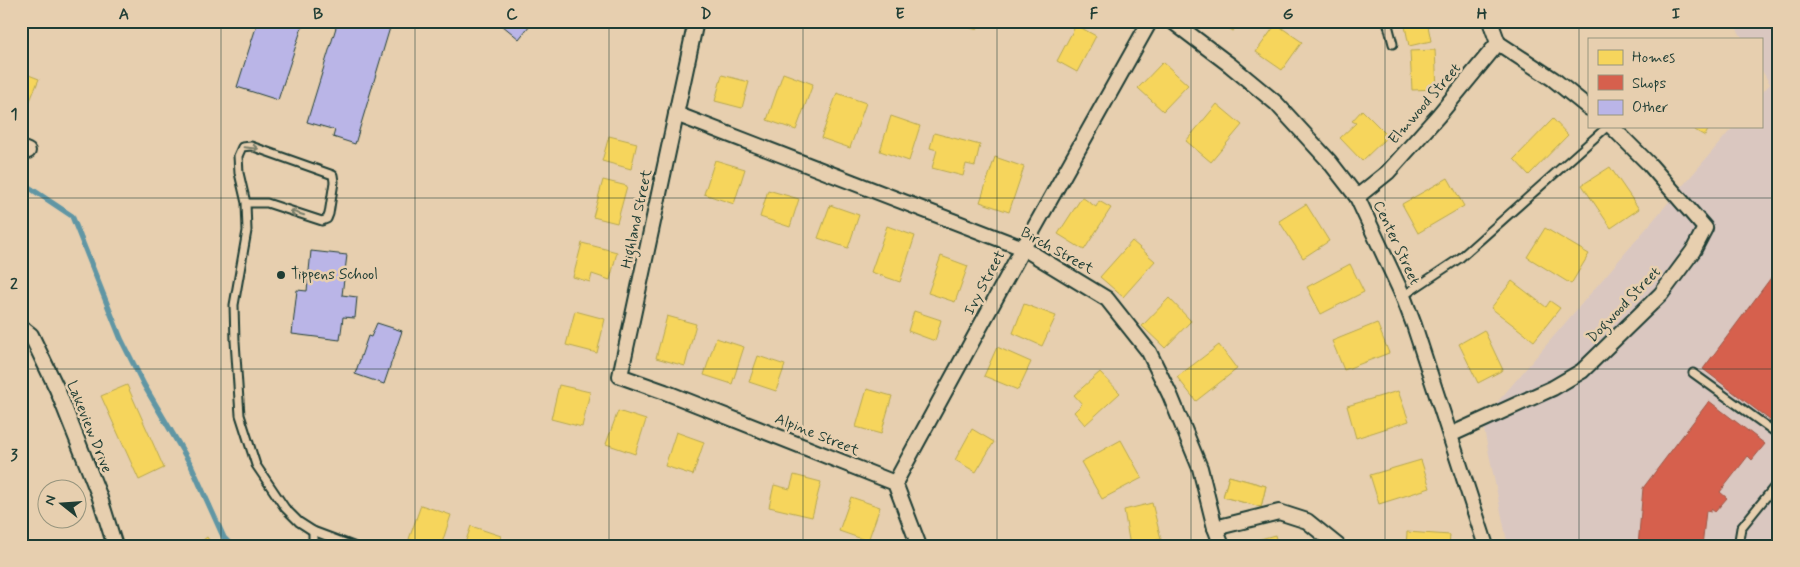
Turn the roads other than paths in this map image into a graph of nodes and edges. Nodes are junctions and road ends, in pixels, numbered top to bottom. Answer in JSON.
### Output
{"nodes":[{"id":1,"x":696,"y":21,"type":"edge"},
{"id":2,"x":1150,"y":21,"type":"edge"},
{"id":3,"x":1172,"y":21,"type":"edge"},
{"id":4,"x":1387,"y":21,"type":"edge"},
{"id":5,"x":1490,"y":21,"type":"edge"},
{"id":6,"x":1498,"y":43,"type":"junction"},
{"id":7,"x":1393,"y":44,"type":"dead end"},
{"id":8,"x":1588,"y":107,"type":"edge"},
{"id":9,"x":676,"y":114,"type":"junction"},
{"id":10,"x":1607,"y":128,"type":"edge"},
{"id":11,"x":1611,"y":128,"type":"edge"},
{"id":12,"x":1357,"y":197,"type":"junction"},
{"id":13,"x":246,"y":203,"type":"junction"},
{"id":14,"x":1023,"y":248,"type":"junction"},
{"id":15,"x":1403,"y":296,"type":"junction"},
{"id":16,"x":21,"y":328,"type":"edge"},
{"id":17,"x":1693,"y":373,"type":"dead end"},
{"id":18,"x":665,"y":392,"type":"joint"},
{"id":19,"x":1450,"y":435,"type":"junction"},
{"id":20,"x":1779,"y":435,"type":"edge"},
{"id":21,"x":1779,"y":481,"type":"edge"},
{"id":22,"x":896,"y":483,"type":"junction"},
{"id":23,"x":1215,"y":528,"type":"junction"},
{"id":24,"x":313,"y":531,"type":"junction"},
{"id":25,"x":115,"y":546,"type":"edge"},
{"id":26,"x":313,"y":546,"type":"edge"},
{"id":27,"x":353,"y":546,"type":"edge"},
{"id":28,"x":919,"y":546,"type":"edge"},
{"id":29,"x":1222,"y":546,"type":"edge"},
{"id":30,"x":1338,"y":546,"type":"edge"},
{"id":31,"x":1486,"y":546,"type":"edge"},
{"id":32,"x":1738,"y":546,"type":"edge"}],
"edges":[{"from":1,"to":9,"type":"street","name":"Highland Street"},
{"from":2,"to":14,"type":"street","name":"Ivy Street"},
{"from":3,"to":12,"type":"street","name":"Center Street"},
{"from":4,"to":7,"type":"lane"},
{"from":5,"to":6,"type":"street"},
{"from":6,"to":8,"type":"street"},
{"from":6,"to":12,"type":"street","name":"Elmwood Street"},
{"from":9,"to":14,"type":"street","name":"Birch Street"},
{"from":9,"to":18,"type":"street","name":"Highland Street"},
{"from":10,"to":15,"type":"lane"},
{"from":11,"to":19,"type":"street","name":"Dogwood Street"},
{"from":12,"to":15,"type":"street","name":"Center Street"},
{"from":13,"to":13,"type":"lane","one_way":true},
{"from":13,"to":24,"type":"lane"},
{"from":14,"to":22,"type":"street","name":"Ivy Street"},
{"from":14,"to":23,"type":"street","name":"Birch Street"},
{"from":15,"to":19,"type":"street","name":"Center Street"},
{"from":16,"to":25,"type":"street","name":"Lakeview Drive"},
{"from":17,"to":20,"type":"lane"},
{"from":18,"to":22,"type":"street","name":"Alpine Street"},
{"from":19,"to":31,"type":"street","name":"Center Street"},
{"from":21,"to":32,"type":"lane"},
{"from":22,"to":28,"type":"street"},
{"from":23,"to":29,"type":"street","name":"Birch Street"},
{"from":23,"to":30,"type":"street"},
{"from":24,"to":26,"type":"lane"},
{"from":24,"to":27,"type":"lane"}]}
